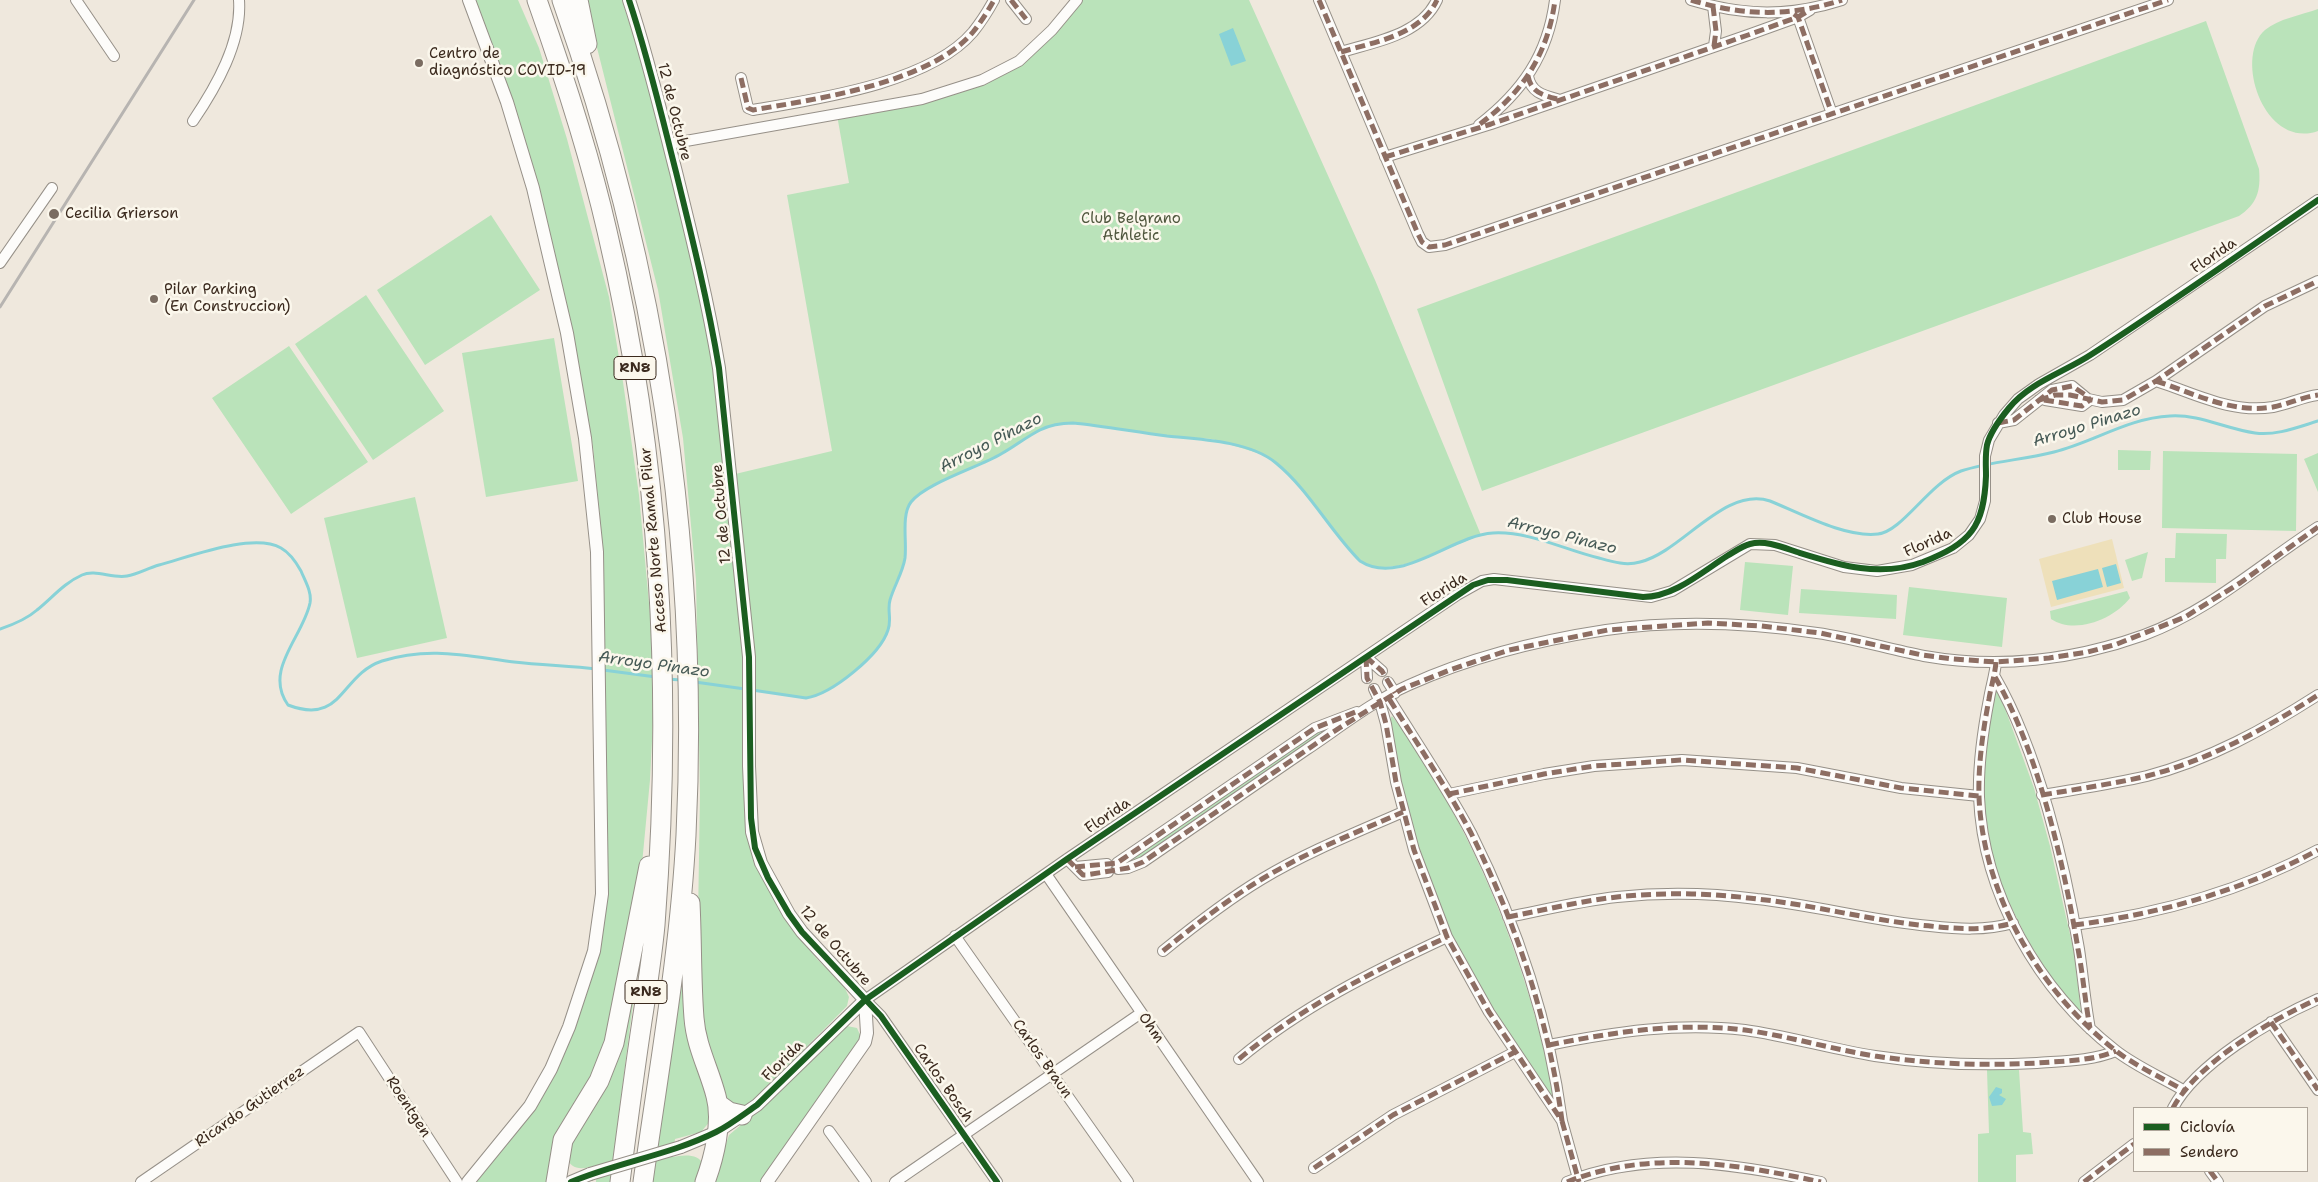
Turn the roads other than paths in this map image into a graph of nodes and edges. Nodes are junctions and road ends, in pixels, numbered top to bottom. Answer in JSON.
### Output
{"nodes":[{"id":1,"x":76,"y":0,"type":"edge"},
{"id":2,"x":239,"y":0,"type":"edge"},
{"id":3,"x":469,"y":0,"type":"edge"},
{"id":4,"x":525,"y":0,"type":"edge"},
{"id":5,"x":537,"y":0,"type":"edge"},
{"id":6,"x":562,"y":0,"type":"edge"},
{"id":7,"x":578,"y":0,"type":"edge"},
{"id":8,"x":629,"y":0,"type":"edge"},
{"id":9,"x":994,"y":0,"type":"edge"},
{"id":10,"x":1011,"y":0,"type":"edge"},
{"id":11,"x":1077,"y":0,"type":"edge"},
{"id":12,"x":1319,"y":0,"type":"edge"},
{"id":13,"x":1437,"y":0,"type":"edge"},
{"id":14,"x":1555,"y":0,"type":"edge"},
{"id":15,"x":1691,"y":0,"type":"edge"},
{"id":16,"x":1842,"y":0,"type":"edge"},
{"id":17,"x":2163,"y":1,"type":"edge"},
{"id":18,"x":1713,"y":6,"type":"junction"},
{"id":19,"x":1795,"y":15,"type":"junction"},
{"id":20,"x":1026,"y":19,"type":"dead end"},
{"id":21,"x":1714,"y":46,"type":"junction"},
{"id":22,"x":1340,"y":52,"type":"junction"},
{"id":23,"x":114,"y":56,"type":"dead end"},
{"id":24,"x":1528,"y":76,"type":"junction"},
{"id":25,"x":740,"y":78,"type":"dead end"},
{"id":26,"x":569,"y":92,"type":"junction"},
{"id":27,"x":1557,"y":99,"type":"junction"},
{"id":28,"x":598,"y":107,"type":"junction"},
{"id":29,"x":1832,"y":114,"type":"junction"},
{"id":30,"x":193,"y":121,"type":"dead end"},
{"id":31,"x":1474,"y":129,"type":"junction"},
{"id":32,"x":669,"y":144,"type":"junction"},
{"id":33,"x":1385,"y":157,"type":"junction"},
{"id":34,"x":52,"y":188,"type":"dead end"},
{"id":35,"x":2318,"y":200,"type":"edge"},
{"id":36,"x":0,"y":263,"type":"edge"},
{"id":37,"x":2318,"y":281,"type":"edge"},
{"id":38,"x":2156,"y":381,"type":"junction"},
{"id":39,"x":2318,"y":394,"type":"edge"},
{"id":40,"x":1998,"y":423,"type":"junction"},
{"id":41,"x":2318,"y":527,"type":"edge"},
{"id":42,"x":1366,"y":657,"type":"junction"},
{"id":43,"x":1996,"y":662,"type":"junction"},
{"id":44,"x":1382,"y":671,"type":"dead end"},
{"id":45,"x":1995,"y":677,"type":"junction"},
{"id":46,"x":1367,"y":678,"type":"dead end"},
{"id":47,"x":1388,"y":682,"type":"dead end"},
{"id":48,"x":1374,"y":690,"type":"dead end"},
{"id":49,"x":2318,"y":695,"type":"edge"},
{"id":50,"x":1384,"y":699,"type":"junction"},
{"id":51,"x":1449,"y":794,"type":"junction"},
{"id":52,"x":2042,"y":795,"type":"junction"},
{"id":53,"x":1979,"y":796,"type":"junction"},
{"id":54,"x":662,"y":801,"type":"junction"},
{"id":55,"x":1403,"y":812,"type":"junction"},
{"id":56,"x":686,"y":833,"type":"junction"},
{"id":57,"x":2318,"y":850,"type":"edge"},
{"id":58,"x":1129,"y":856,"type":"junction"},
{"id":59,"x":1067,"y":859,"type":"junction"},
{"id":60,"x":1135,"y":866,"type":"junction"},
{"id":61,"x":1113,"y":867,"type":"junction"},
{"id":62,"x":1046,"y":874,"type":"junction"},
{"id":63,"x":1508,"y":917,"type":"junction"},
{"id":64,"x":2013,"y":923,"type":"junction"},
{"id":65,"x":2074,"y":925,"type":"junction"},
{"id":66,"x":955,"y":936,"type":"junction"},
{"id":67,"x":1448,"y":937,"type":"junction"},
{"id":68,"x":1163,"y":951,"type":"dead end"},
{"id":69,"x":2318,"y":999,"type":"edge"},
{"id":70,"x":865,"y":1000,"type":"junction"},
{"id":71,"x":1141,"y":1013,"type":"junction"},
{"id":72,"x":2271,"y":1022,"type":"junction"},
{"id":73,"x":2090,"y":1028,"type":"junction"},
{"id":74,"x":359,"y":1032,"type":"joint"},
{"id":75,"x":1549,"y":1045,"type":"junction"},
{"id":76,"x":2116,"y":1050,"type":"junction"},
{"id":77,"x":1515,"y":1052,"type":"junction"},
{"id":78,"x":1239,"y":1059,"type":"dead end"},
{"id":79,"x":1052,"y":1074,"type":"junction"},
{"id":80,"x":2183,"y":1090,"type":"junction"},
{"id":81,"x":2318,"y":1090,"type":"edge"},
{"id":82,"x":718,"y":1104,"type":"junction"},
{"id":83,"x":2174,"y":1107,"type":"edge"},
{"id":84,"x":742,"y":1115,"type":"junction"},
{"id":85,"x":1562,"y":1121,"type":"junction"},
{"id":86,"x":828,"y":1131,"type":"dead end"},
{"id":87,"x":717,"y":1132,"type":"junction"},
{"id":88,"x":964,"y":1135,"type":"junction"},
{"id":89,"x":2133,"y":1145,"type":"edge"},
{"id":90,"x":1314,"y":1168,"type":"dead end"},
{"id":91,"x":1578,"y":1180,"type":"edge"},
{"id":92,"x":141,"y":1182,"type":"edge"},
{"id":93,"x":457,"y":1182,"type":"edge"},
{"id":94,"x":468,"y":1182,"type":"edge"},
{"id":95,"x":556,"y":1182,"type":"edge"},
{"id":96,"x":571,"y":1182,"type":"edge"},
{"id":97,"x":620,"y":1182,"type":"edge"},
{"id":98,"x":643,"y":1182,"type":"edge"},
{"id":99,"x":705,"y":1182,"type":"edge"},
{"id":100,"x":767,"y":1182,"type":"edge"},
{"id":101,"x":866,"y":1182,"type":"edge"},
{"id":102,"x":895,"y":1182,"type":"edge"},
{"id":103,"x":997,"y":1182,"type":"edge"},
{"id":104,"x":1128,"y":1182,"type":"edge"},
{"id":105,"x":1258,"y":1182,"type":"edge"},
{"id":106,"x":1567,"y":1182,"type":"edge"},
{"id":107,"x":1820,"y":1182,"type":"edge"},
{"id":108,"x":2084,"y":1182,"type":"edge"}],
"edges":[{"from":1,"to":23,"type":"street"},
{"from":2,"to":30,"type":"street"},
{"from":3,"to":94,"type":"street"},
{"from":4,"to":26,"type":"highway"},
{"from":5,"to":26,"type":"highway","name":"Acceso Norte Ramal Pilar","number":"RN8"},
{"from":6,"to":28,"type":"highway","name":"Acceso Norte Ramal Pilar","number":"RN8"},
{"from":7,"to":28,"type":"highway"},
{"from":8,"to":32,"type":"street","name":"12 de Octubre"},
{"from":9,"to":25,"type":"street"},
{"from":10,"to":20,"type":"street"},
{"from":11,"to":32,"type":"street"},
{"from":12,"to":22,"type":"street"},
{"from":13,"to":22,"type":"street"},
{"from":14,"to":24,"type":"street"},
{"from":15,"to":18,"type":"street"},
{"from":16,"to":19,"type":"street"},
{"from":17,"to":29,"type":"street"},
{"from":18,"to":19,"type":"street"},
{"from":18,"to":21,"type":"street"},
{"from":19,"to":21,"type":"street"},
{"from":19,"to":29,"type":"street"},
{"from":21,"to":27,"type":"street"},
{"from":22,"to":33,"type":"street"},
{"from":24,"to":27,"type":"street"},
{"from":24,"to":31,"type":"street"},
{"from":26,"to":54,"type":"highway","name":"Acceso Norte Ramal Pilar","number":"RN8"},
{"from":27,"to":31,"type":"street"},
{"from":28,"to":56,"type":"highway","name":"Acceso Norte Ramal Pilar","number":"RN8"},
{"from":29,"to":33,"type":"street"},
{"from":31,"to":33,"type":"street"},
{"from":32,"to":70,"type":"street","name":"12 de Octubre"},
{"from":34,"to":36,"type":"street"},
{"from":35,"to":40,"type":"street","name":"Florida"},
{"from":37,"to":38,"type":"street"},
{"from":38,"to":39,"type":"street"},
{"from":38,"to":40,"type":"street"},
{"from":40,"to":42,"type":"street","name":"Florida"},
{"from":41,"to":43,"type":"street"},
{"from":42,"to":44,"type":"street"},
{"from":42,"to":46,"type":"street"},
{"from":42,"to":59,"type":"street","name":"Florida"},
{"from":43,"to":45,"type":"street"},
{"from":43,"to":50,"type":"street"},
{"from":45,"to":52,"type":"street"},
{"from":45,"to":53,"type":"street"},
{"from":47,"to":50,"type":"street"},
{"from":48,"to":50,"type":"street"},
{"from":49,"to":52,"type":"street"},
{"from":50,"to":51,"type":"street"},
{"from":50,"to":55,"type":"street"},
{"from":50,"to":58,"type":"street"},
{"from":50,"to":60,"type":"street"},
{"from":51,"to":53,"type":"street"},
{"from":51,"to":63,"type":"street"},
{"from":52,"to":65,"type":"street"},
{"from":53,"to":64,"type":"street"},
{"from":54,"to":95,"type":"highway"},
{"from":54,"to":97,"type":"highway","name":"Acceso Norte Ramal Pilar","number":"RN8"},
{"from":55,"to":67,"type":"street"},
{"from":55,"to":68,"type":"street"},
{"from":56,"to":82,"type":"highway"},
{"from":56,"to":98,"type":"highway","name":"Acceso Norte Ramal Pilar","number":"RN8"},
{"from":57,"to":65,"type":"street"},
{"from":58,"to":60,"type":"street"},
{"from":58,"to":61,"type":"street"},
{"from":59,"to":61,"type":"street"},
{"from":59,"to":62,"type":"street","name":"Florida"},
{"from":60,"to":61,"type":"street"},
{"from":62,"to":66,"type":"street","name":"Florida"},
{"from":62,"to":71,"type":"street","name":"Ohm"},
{"from":63,"to":64,"type":"street"},
{"from":63,"to":75,"type":"street"},
{"from":64,"to":73,"type":"street"},
{"from":65,"to":73,"type":"street"},
{"from":66,"to":70,"type":"street","name":"Florida"},
{"from":66,"to":79,"type":"street","name":"Carlos Braun"},
{"from":67,"to":77,"type":"street"},
{"from":67,"to":78,"type":"street"},
{"from":69,"to":72,"type":"street"},
{"from":70,"to":84,"type":"street","name":"Florida"},
{"from":70,"to":88,"type":"street","name":"Carlos Bosch"},
{"from":70,"to":100,"type":"street","name":"12 de Octubre"},
{"from":71,"to":79,"type":"street"},
{"from":71,"to":105,"type":"street","name":"Ohm"},
{"from":72,"to":80,"type":"street"},
{"from":72,"to":81,"type":"street"},
{"from":73,"to":76,"type":"street"},
{"from":74,"to":92,"type":"street","name":"Ricardo Gutierrez"},
{"from":74,"to":93,"type":"street","name":"Roentgen"},
{"from":75,"to":76,"type":"street"},
{"from":75,"to":85,"type":"street"},
{"from":76,"to":80,"type":"street"},
{"from":77,"to":85,"type":"street"},
{"from":77,"to":90,"type":"street"},
{"from":79,"to":88,"type":"street"},
{"from":79,"to":104,"type":"street","name":"Carlos Braun"},
{"from":80,"to":83,"type":"street"},
{"from":82,"to":84,"type":"highway"},
{"from":82,"to":87,"type":"highway"},
{"from":84,"to":87,"type":"street","name":"Florida"},
{"from":85,"to":91,"type":"street"},
{"from":86,"to":101,"type":"street"},
{"from":87,"to":96,"type":"street","name":"Florida","bridge":true},
{"from":87,"to":99,"type":"highway"},
{"from":88,"to":102,"type":"street"},
{"from":88,"to":103,"type":"street","name":"Carlos Bosch"},
{"from":89,"to":108,"type":"street"},
{"from":91,"to":106,"type":"street"},
{"from":91,"to":107,"type":"street"}]}
